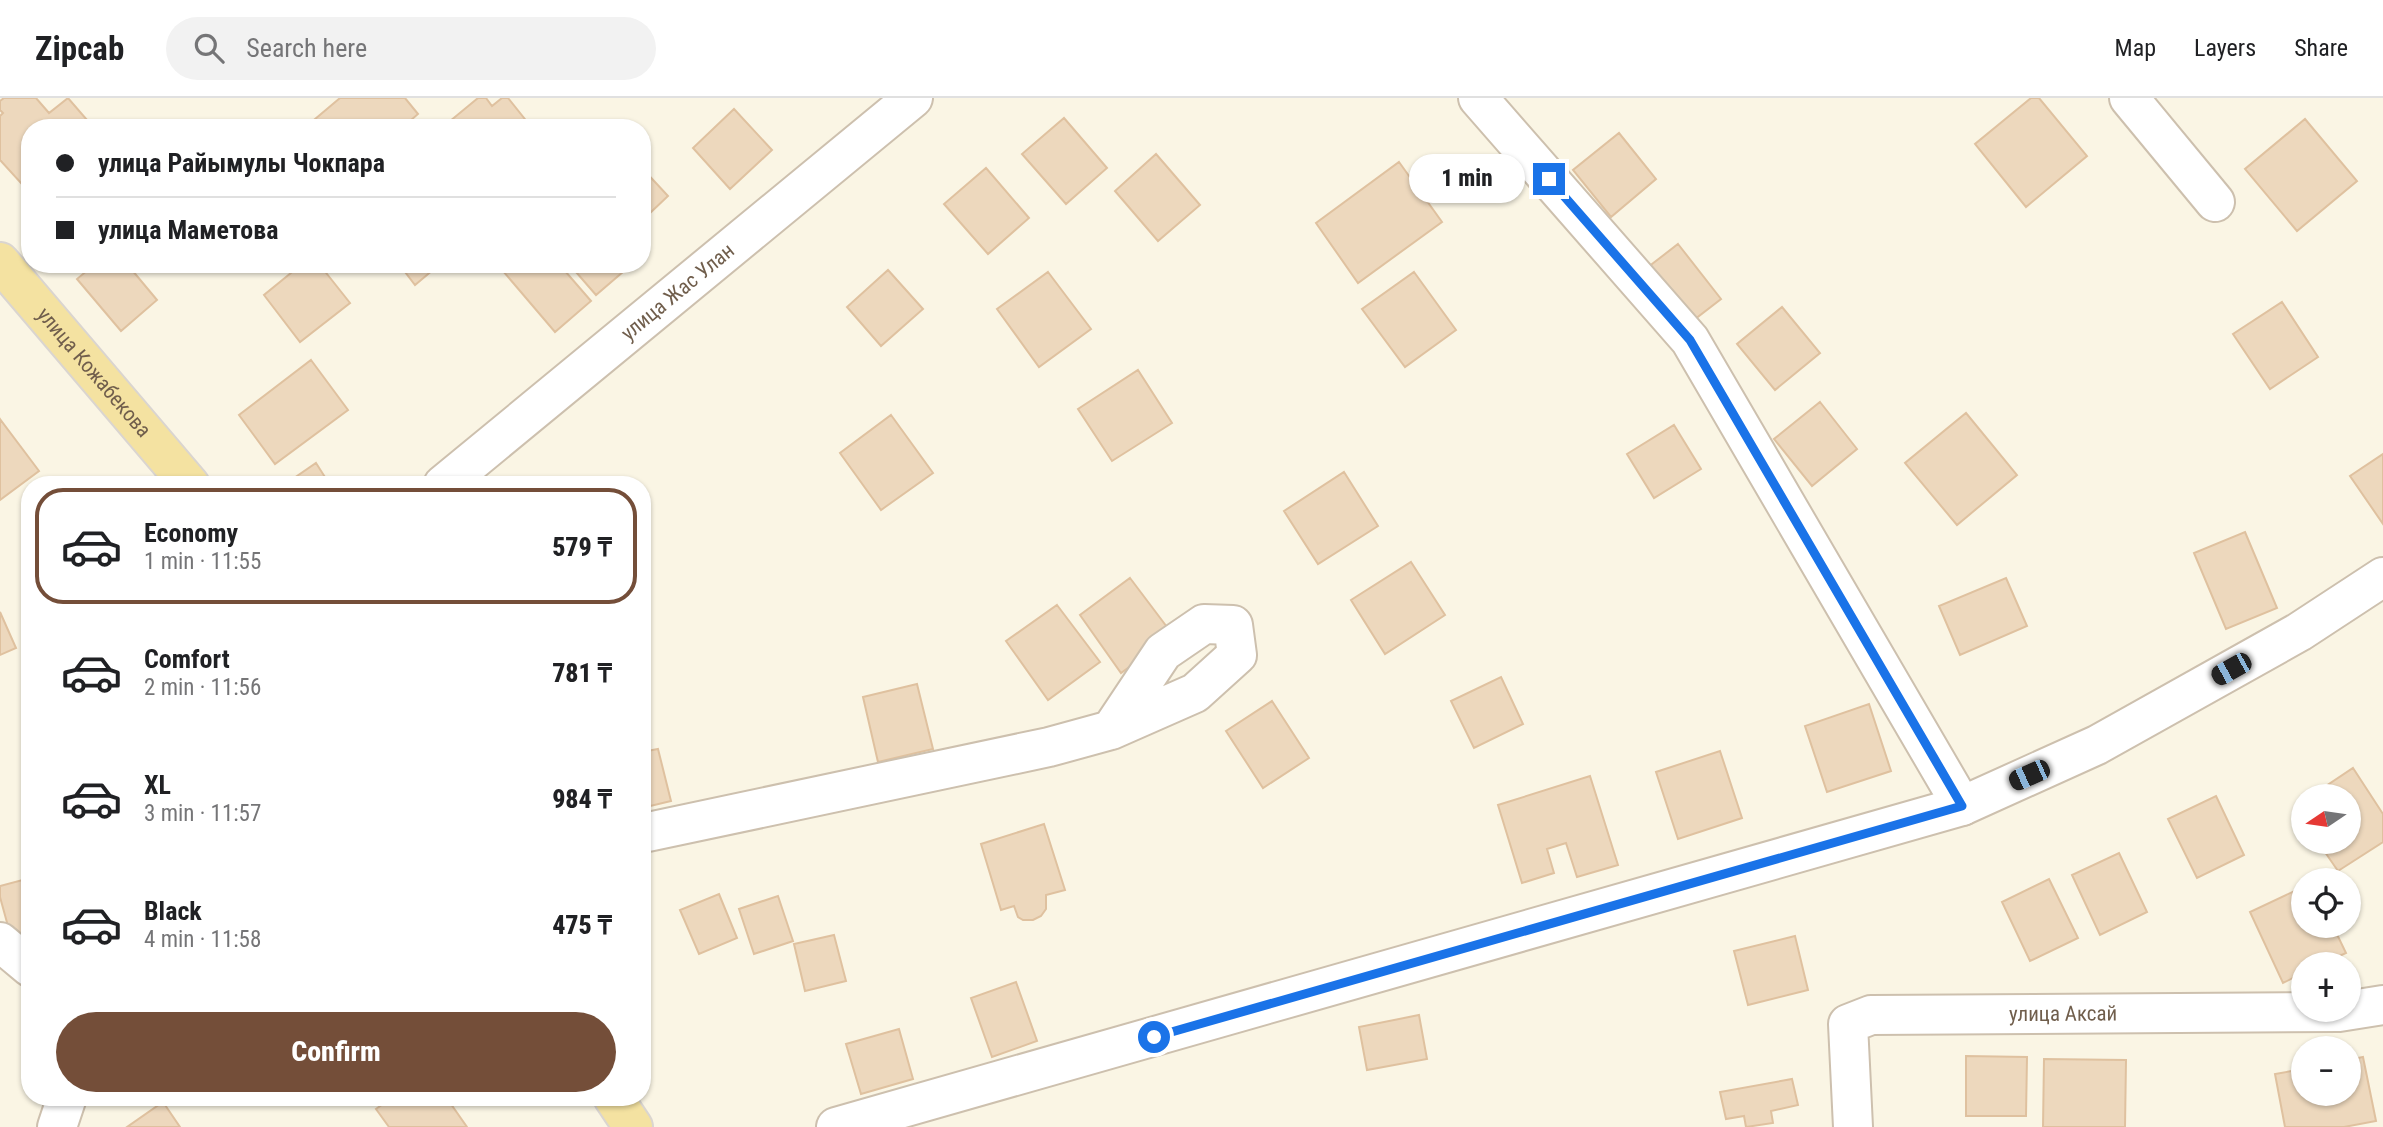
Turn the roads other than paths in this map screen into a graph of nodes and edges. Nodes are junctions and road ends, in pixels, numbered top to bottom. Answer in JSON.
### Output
{"nodes":[{"id":1,"x":913,"y":98,"type":"edge"},
{"id":2,"x":1478,"y":98,"type":"edge"},
{"id":3,"x":2129,"y":98,"type":"edge"},
{"id":4,"x":2216,"y":202,"type":"dead end"},
{"id":5,"x":0,"y":261,"type":"edge"},
{"id":6,"x":182,"y":476,"type":"edge"},
{"id":7,"x":454,"y":476,"type":"edge"},
{"id":8,"x":2383,"y":577,"type":"edge"},
{"id":9,"x":1111,"y":730,"type":"dead end"},
{"id":10,"x":1962,"y":806,"type":"junction"},
{"id":11,"x":651,"y":831,"type":"edge"},
{"id":12,"x":0,"y":942,"type":"edge"},
{"id":13,"x":21,"y":960,"type":"edge"},
{"id":14,"x":2383,"y":1005,"type":"edge"},
{"id":15,"x":64,"y":1106,"type":"edge"},
{"id":16,"x":619,"y":1106,"type":"edge"},
{"id":17,"x":57,"y":1127,"type":"edge"},
{"id":18,"x":633,"y":1127,"type":"edge"},
{"id":19,"x":836,"y":1127,"type":"edge"},
{"id":20,"x":1853,"y":1127,"type":"edge"}],
"edges":[{"from":1,"to":7,"type":"street","name":"улица Жас Улан"},
{"from":2,"to":10,"type":"street"},
{"from":3,"to":4,"type":"street"},
{"from":5,"to":6,"type":"main road","name":"улица Кожабекова"},
{"from":8,"to":10,"type":"street"},
{"from":9,"to":11,"type":"street"},
{"from":10,"to":19,"type":"street"},
{"from":12,"to":13,"type":"street"},
{"from":14,"to":20,"type":"street","name":"улица Аксай"},
{"from":15,"to":17,"type":"street"},
{"from":16,"to":18,"type":"main road"}]}
